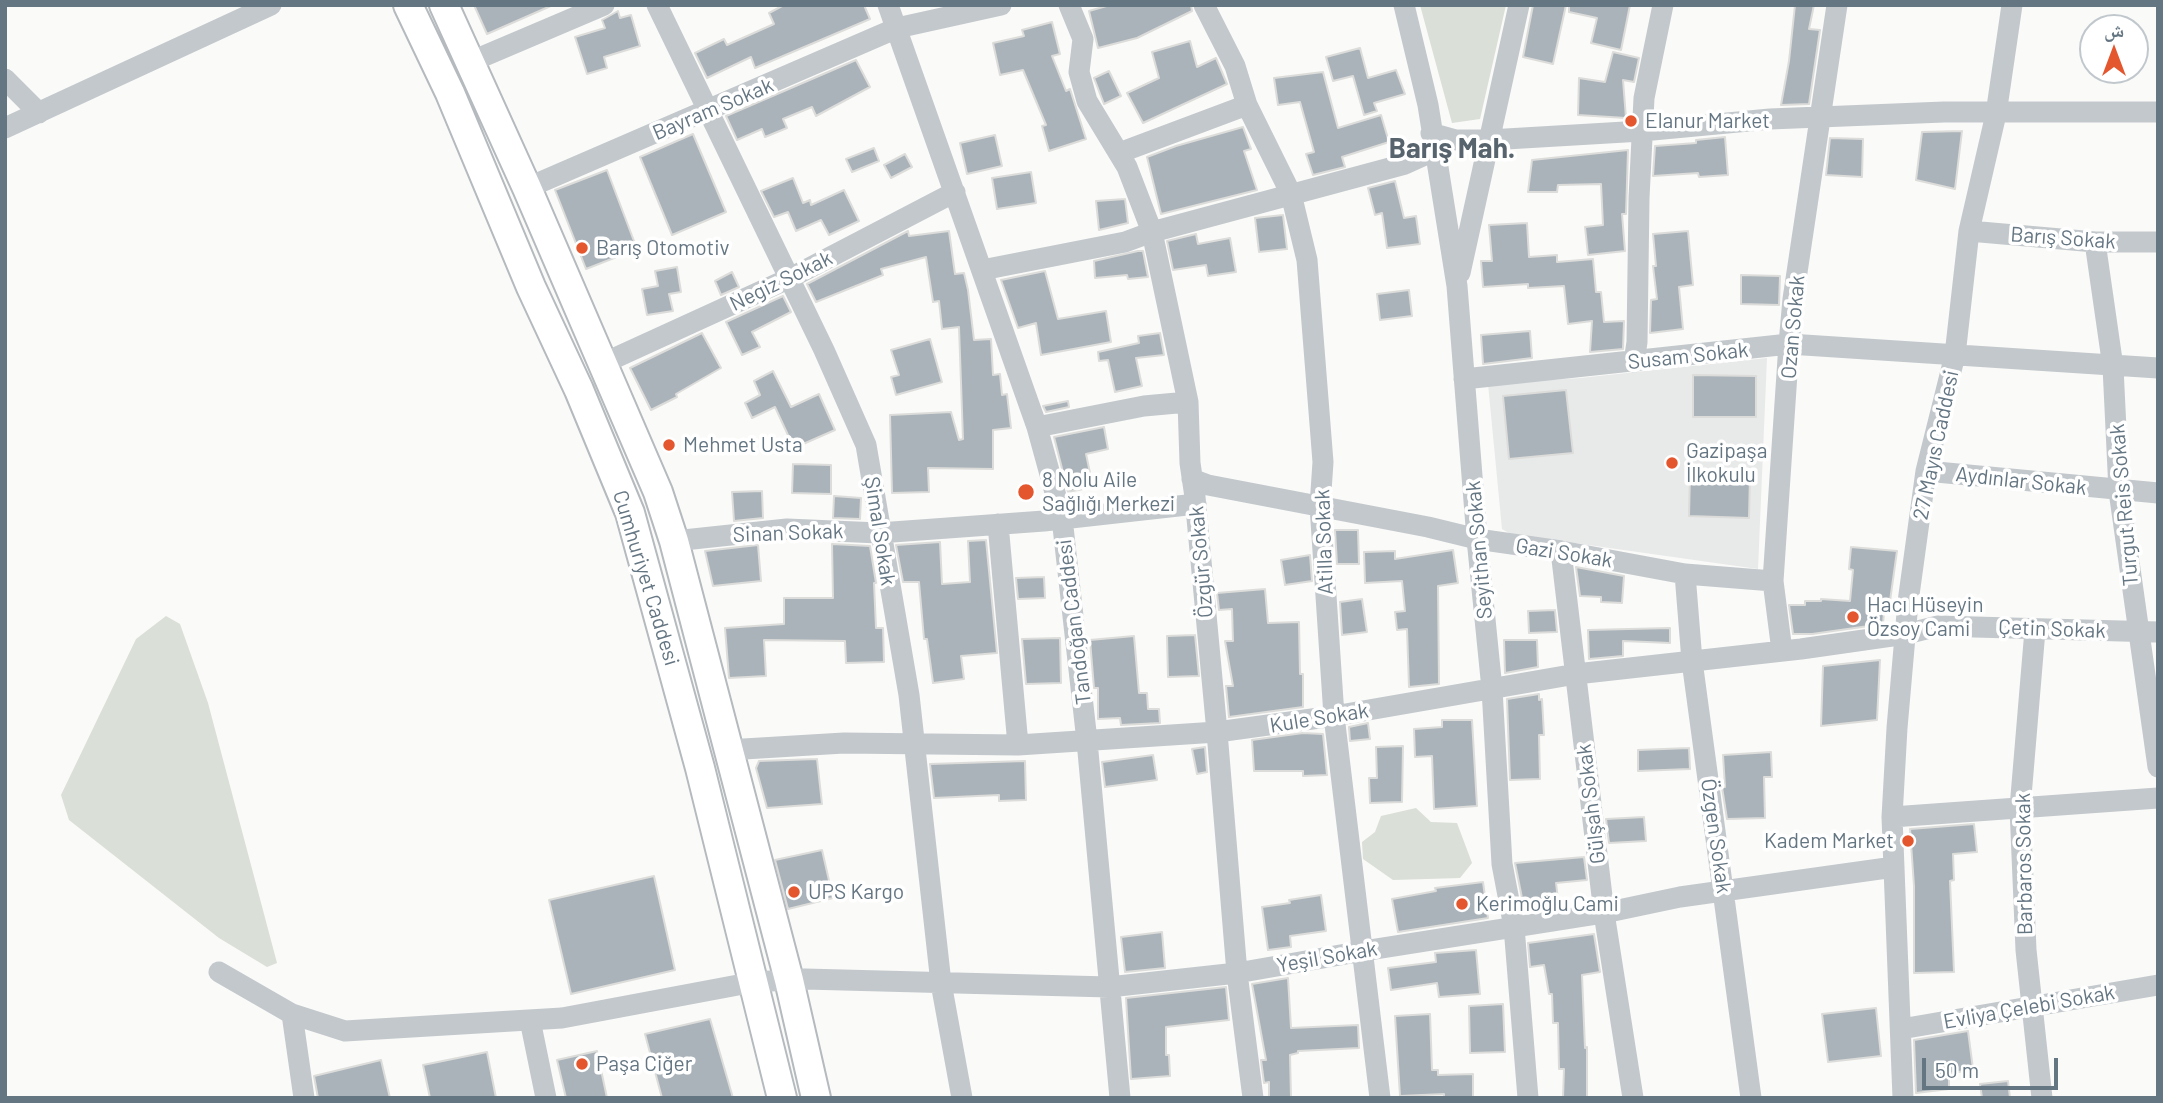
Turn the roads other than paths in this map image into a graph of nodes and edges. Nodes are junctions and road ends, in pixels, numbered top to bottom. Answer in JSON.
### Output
{"nodes":[{"id":1,"x":271,"y":5,"type":"edge"},
{"id":2,"x":408,"y":5,"type":"edge"},
{"id":3,"x":443,"y":5,"type":"edge"},
{"id":4,"x":604,"y":5,"type":"edge"},
{"id":5,"x":657,"y":5,"type":"edge"},
{"id":6,"x":888,"y":5,"type":"edge"},
{"id":7,"x":1001,"y":5,"type":"edge"},
{"id":8,"x":1069,"y":5,"type":"edge"},
{"id":9,"x":1203,"y":5,"type":"edge"},
{"id":10,"x":1404,"y":5,"type":"edge"},
{"id":11,"x":1519,"y":5,"type":"edge"},
{"id":12,"x":1663,"y":5,"type":"edge"},
{"id":13,"x":1837,"y":5,"type":"edge"},
{"id":14,"x":2012,"y":5,"type":"edge"},
{"id":15,"x":897,"y":28,"type":"junction"},
{"id":16,"x":470,"y":62,"type":"junction"},
{"id":17,"x":5,"y":79,"type":"edge"},
{"id":18,"x":1247,"y":105,"type":"junction"},
{"id":19,"x":709,"y":111,"type":"junction"},
{"id":20,"x":2158,"y":112,"type":"edge"},
{"id":21,"x":39,"y":113,"type":"junction"},
{"id":22,"x":1996,"y":114,"type":"junction"},
{"id":23,"x":1822,"y":118,"type":"junction"},
{"id":24,"x":5,"y":128,"type":"edge"},
{"id":25,"x":1642,"y":131,"type":"junction"},
{"id":26,"x":1489,"y":140,"type":"junction"},
{"id":27,"x":1434,"y":141,"type":"junction"},
{"id":28,"x":1119,"y":153,"type":"junction"},
{"id":29,"x":527,"y":188,"type":"junction"},
{"id":30,"x":955,"y":192,"type":"junction"},
{"id":31,"x":1291,"y":194,"type":"junction"},
{"id":32,"x":1969,"y":231,"type":"junction"},
{"id":33,"x":1152,"y":232,"type":"junction"},
{"id":34,"x":2095,"y":242,"type":"junction"},
{"id":35,"x":2158,"y":242,"type":"edge"},
{"id":36,"x":982,"y":270,"type":"junction"},
{"id":37,"x":790,"y":278,"type":"junction"},
{"id":38,"x":1457,"y":286,"type":"junction"},
{"id":39,"x":1789,"y":345,"type":"junction"},
{"id":40,"x":1955,"y":355,"type":"junction"},
{"id":41,"x":1634,"y":362,"type":"junction"},
{"id":42,"x":604,"y":363,"type":"junction"},
{"id":43,"x":2113,"y":367,"type":"junction"},
{"id":44,"x":2158,"y":368,"type":"edge"},
{"id":45,"x":1464,"y":379,"type":"junction"},
{"id":46,"x":1188,"y":402,"type":"junction"},
{"id":47,"x":1037,"y":427,"type":"junction"},
{"id":48,"x":1926,"y":471,"type":"junction"},
{"id":49,"x":1192,"y":480,"type":"junction"},
{"id":50,"x":2119,"y":491,"type":"junction"},
{"id":51,"x":2158,"y":493,"type":"edge"},
{"id":52,"x":1196,"y":504,"type":"junction"},
{"id":53,"x":1320,"y":506,"type":"junction"},
{"id":54,"x":1062,"y":518,"type":"junction"},
{"id":55,"x":998,"y":524,"type":"junction"},
{"id":56,"x":879,"y":533,"type":"junction"},
{"id":57,"x":1477,"y":539,"type":"junction"},
{"id":58,"x":674,"y":541,"type":"junction"},
{"id":59,"x":1561,"y":551,"type":"junction"},
{"id":60,"x":1685,"y":574,"type":"junction"},
{"id":61,"x":1773,"y":582,"type":"junction"},
{"id":62,"x":2035,"y":629,"type":"junction"},
{"id":63,"x":2148,"y":632,"type":"edge"},
{"id":64,"x":1906,"y":634,"type":"junction"},
{"id":65,"x":1782,"y":651,"type":"junction"},
{"id":66,"x":1692,"y":661,"type":"junction"},
{"id":67,"x":1576,"y":674,"type":"junction"},
{"id":68,"x":1492,"y":689,"type":"junction"},
{"id":69,"x":1334,"y":716,"type":"junction"},
{"id":70,"x":1217,"y":732,"type":"junction"},
{"id":71,"x":1087,"y":741,"type":"junction"},
{"id":72,"x":915,"y":744,"type":"junction"},
{"id":73,"x":1018,"y":745,"type":"junction"},
{"id":74,"x":727,"y":750,"type":"junction"},
{"id":75,"x":2158,"y":767,"type":"edge"},
{"id":76,"x":2158,"y":798,"type":"edge"},
{"id":77,"x":2020,"y":808,"type":"junction"},
{"id":78,"x":1892,"y":817,"type":"junction"},
{"id":79,"x":1894,"y":867,"type":"junction"},
{"id":80,"x":1723,"y":891,"type":"junction"},
{"id":81,"x":1604,"y":913,"type":"junction"},
{"id":82,"x":1514,"y":927,"type":"junction"},
{"id":83,"x":1363,"y":951,"type":"junction"},
{"id":84,"x":219,"y":972,"type":"dead end"},
{"id":85,"x":1237,"y":973,"type":"junction"},
{"id":86,"x":789,"y":980,"type":"junction"},
{"id":87,"x":754,"y":982,"type":"junction"},
{"id":88,"x":942,"y":983,"type":"junction"},
{"id":89,"x":2158,"y":985,"type":"edge"},
{"id":90,"x":1109,"y":987,"type":"junction"},
{"id":91,"x":2030,"y":1006,"type":"junction"},
{"id":92,"x":292,"y":1014,"type":"junction"},
{"id":93,"x":530,"y":1020,"type":"junction"},
{"id":94,"x":1901,"y":1029,"type":"junction"},
{"id":95,"x":304,"y":1098,"type":"edge"},
{"id":96,"x":546,"y":1098,"type":"edge"},
{"id":97,"x":782,"y":1098,"type":"edge"},
{"id":98,"x":816,"y":1098,"type":"edge"},
{"id":99,"x":962,"y":1098,"type":"edge"},
{"id":100,"x":1120,"y":1098,"type":"edge"},
{"id":101,"x":1253,"y":1098,"type":"edge"},
{"id":102,"x":1380,"y":1098,"type":"edge"},
{"id":103,"x":1528,"y":1098,"type":"edge"},
{"id":104,"x":1633,"y":1098,"type":"edge"},
{"id":105,"x":1751,"y":1098,"type":"edge"},
{"id":106,"x":1903,"y":1098,"type":"edge"},
{"id":107,"x":2042,"y":1098,"type":"edge"}],
"edges":[{"from":1,"to":21,"type":"street"},
{"from":2,"to":87,"type":"main road","name":"Cumhuriyet Caddesi"},
{"from":3,"to":16,"type":"main road"},
{"from":4,"to":16,"type":"street"},
{"from":5,"to":19,"type":"street","name":"Şimal Sokak"},
{"from":6,"to":15,"type":"street","name":"Tandoğan Caddesi"},
{"from":7,"to":15,"type":"street","name":"Bayram Sokak"},
{"from":8,"to":28,"type":"street","name":"Özgür Sokak"},
{"from":9,"to":18,"type":"street","name":"Atilla Sokak"},
{"from":10,"to":27,"type":"street","name":"Seyithan Sokak"},
{"from":11,"to":26,"type":"street"},
{"from":12,"to":25,"type":"street"},
{"from":13,"to":23,"type":"street","name":"Ozan Sokak"},
{"from":14,"to":22,"type":"street","name":"27 Mayıs Caddesi"},
{"from":15,"to":19,"type":"street","name":"Bayram Sokak"},
{"from":15,"to":30,"type":"street","name":"Tandoğan Caddesi"},
{"from":16,"to":29,"type":"main road"},
{"from":17,"to":21,"type":"street"},
{"from":18,"to":28,"type":"street"},
{"from":18,"to":31,"type":"street","name":"Atilla Sokak"},
{"from":19,"to":29,"type":"street","name":"Bayram Sokak"},
{"from":19,"to":37,"type":"street","name":"Şimal Sokak"},
{"from":20,"to":22,"type":"street"},
{"from":21,"to":24,"type":"street"},
{"from":22,"to":23,"type":"street"},
{"from":22,"to":32,"type":"street","name":"27 Mayıs Caddesi"},
{"from":23,"to":25,"type":"street"},
{"from":23,"to":39,"type":"street","name":"Ozan Sokak"},
{"from":25,"to":26,"type":"street"},
{"from":25,"to":41,"type":"street"},
{"from":26,"to":27,"type":"street"},
{"from":26,"to":38,"type":"street"},
{"from":27,"to":31,"type":"street"},
{"from":27,"to":38,"type":"street","name":"Seyithan Sokak"},
{"from":28,"to":33,"type":"street","name":"Özgür Sokak"},
{"from":29,"to":42,"type":"main road"},
{"from":30,"to":36,"type":"street","name":"Tandoğan Caddesi"},
{"from":30,"to":37,"type":"street","name":"Negiz Sokak"},
{"from":31,"to":33,"type":"street"},
{"from":31,"to":53,"type":"street","name":"Atilla Sokak"},
{"from":32,"to":34,"type":"street","name":"Barış Sokak"},
{"from":32,"to":40,"type":"street","name":"27 Mayıs Caddesi"},
{"from":33,"to":36,"type":"street"},
{"from":33,"to":46,"type":"street","name":"Özgür Sokak"},
{"from":34,"to":35,"type":"street","name":"Barış Sokak"},
{"from":34,"to":43,"type":"street","name":"Turgut Reis Sokak"},
{"from":36,"to":47,"type":"street","name":"Tandoğan Caddesi"},
{"from":37,"to":42,"type":"street","name":"Negiz Sokak"},
{"from":37,"to":56,"type":"street","name":"Şimal Sokak"},
{"from":38,"to":45,"type":"street","name":"Seyithan Sokak"},
{"from":39,"to":40,"type":"street","name":"Susam Sokak"},
{"from":39,"to":41,"type":"street","name":"Susam Sokak"},
{"from":39,"to":61,"type":"street","name":"Ozan Sokak"},
{"from":40,"to":43,"type":"street","name":"Susam Sokak"},
{"from":40,"to":48,"type":"street","name":"27 Mayıs Caddesi"},
{"from":41,"to":45,"type":"street","name":"Susam Sokak"},
{"from":42,"to":58,"type":"main road"},
{"from":43,"to":44,"type":"street","name":"Susam Sokak"},
{"from":43,"to":50,"type":"street","name":"Turgut Reis Sokak"},
{"from":45,"to":57,"type":"street","name":"Seyithan Sokak"},
{"from":46,"to":47,"type":"street"},
{"from":46,"to":49,"type":"street","name":"Özgür Sokak"},
{"from":47,"to":54,"type":"street","name":"Tandoğan Caddesi"},
{"from":48,"to":50,"type":"street","name":"Aydınlar Sokak"},
{"from":48,"to":64,"type":"street","name":"27 Mayıs Caddesi"},
{"from":49,"to":52,"type":"street","name":"Özgür Sokak"},
{"from":49,"to":53,"type":"street","name":"Gazi Sokak"},
{"from":50,"to":51,"type":"street","name":"Aydınlar Sokak"},
{"from":50,"to":63,"type":"street","name":"Turgut Reis Sokak"},
{"from":52,"to":54,"type":"street","name":"Sinan Sokak"},
{"from":52,"to":70,"type":"street","name":"Özgür Sokak"},
{"from":53,"to":57,"type":"street","name":"Gazi Sokak"},
{"from":53,"to":69,"type":"street","name":"Atilla Sokak"},
{"from":54,"to":55,"type":"street","name":"Sinan Sokak"},
{"from":54,"to":71,"type":"street","name":"Tandoğan Caddesi"},
{"from":55,"to":56,"type":"street","name":"Sinan Sokak"},
{"from":55,"to":73,"type":"street"},
{"from":56,"to":58,"type":"street","name":"Sinan Sokak"},
{"from":56,"to":72,"type":"street","name":"Şimal Sokak"},
{"from":57,"to":59,"type":"street","name":"Gazi Sokak"},
{"from":57,"to":68,"type":"street","name":"Seyithan Sokak"},
{"from":58,"to":74,"type":"main road"},
{"from":59,"to":60,"type":"street","name":"Gazi Sokak"},
{"from":59,"to":67,"type":"street","name":"Gülşah Sokak"},
{"from":60,"to":61,"type":"street","name":"Gazi Sokak"},
{"from":60,"to":66,"type":"street","name":"Özgen Sokak"},
{"from":61,"to":65,"type":"street","name":"Ozan Sokak"},
{"from":62,"to":63,"type":"street","name":"Çetin Sokak"},
{"from":62,"to":64,"type":"street","name":"Çetin Sokak"},
{"from":62,"to":77,"type":"street","name":"Barbaros Sokak"},
{"from":63,"to":75,"type":"street","name":"Turgut Reis Sokak"},
{"from":64,"to":65,"type":"street","name":"Kule Sokak"},
{"from":64,"to":78,"type":"street","name":"27 Mayıs Caddesi"},
{"from":65,"to":66,"type":"street","name":"Kule Sokak"},
{"from":66,"to":67,"type":"street","name":"Kule Sokak"},
{"from":66,"to":80,"type":"street","name":"Özgen Sokak"},
{"from":67,"to":68,"type":"street","name":"Kule Sokak"},
{"from":67,"to":81,"type":"street","name":"Gülşah Sokak"},
{"from":68,"to":69,"type":"street","name":"Kule Sokak"},
{"from":68,"to":82,"type":"street","name":"Seyithan Sokak"},
{"from":69,"to":70,"type":"street","name":"Kule Sokak"},
{"from":69,"to":83,"type":"street","name":"Atilla Sokak"},
{"from":70,"to":71,"type":"street","name":"Kule Sokak"},
{"from":70,"to":85,"type":"street","name":"Özgür Sokak"},
{"from":71,"to":73,"type":"street","name":"Kule Sokak"},
{"from":71,"to":90,"type":"street","name":"Tandoğan Caddesi"},
{"from":72,"to":73,"type":"street","name":"Kule Sokak"},
{"from":72,"to":74,"type":"street","name":"Kule Sokak"},
{"from":72,"to":88,"type":"street","name":"Şimal Sokak"},
{"from":74,"to":86,"type":"main road"},
{"from":76,"to":77,"type":"street"},
{"from":77,"to":78,"type":"street"},
{"from":77,"to":91,"type":"street","name":"Barbaros Sokak"},
{"from":78,"to":79,"type":"street","name":"27 Mayıs Caddesi"},
{"from":79,"to":80,"type":"street","name":"Yeşil Sokak"},
{"from":79,"to":94,"type":"street","name":"27 Mayıs Caddesi"},
{"from":80,"to":81,"type":"street","name":"Yeşil Sokak"},
{"from":80,"to":105,"type":"street","name":"Özgen Sokak"},
{"from":81,"to":82,"type":"street","name":"Yeşil Sokak"},
{"from":81,"to":104,"type":"street","name":"Gülşah Sokak"},
{"from":82,"to":83,"type":"street","name":"Yeşil Sokak"},
{"from":82,"to":103,"type":"street","name":"Seyithan Sokak"},
{"from":83,"to":85,"type":"street","name":"Yeşil Sokak"},
{"from":83,"to":102,"type":"street","name":"Atilla Sokak"},
{"from":84,"to":92,"type":"street","name":"Yeşil Sokak"},
{"from":85,"to":90,"type":"street","name":"Yeşil Sokak"},
{"from":85,"to":101,"type":"street","name":"Özgür Sokak"},
{"from":86,"to":87,"type":"street","name":"Yeşil Sokak"},
{"from":86,"to":88,"type":"street","name":"Yeşil Sokak"},
{"from":86,"to":98,"type":"main road"},
{"from":87,"to":93,"type":"street","name":"Yeşil Sokak"},
{"from":87,"to":97,"type":"main road","name":"Cumhuriyet Caddesi"},
{"from":88,"to":90,"type":"street","name":"Yeşil Sokak"},
{"from":88,"to":99,"type":"street","name":"Şimal Sokak"},
{"from":89,"to":91,"type":"street","name":"Evliya Çelebi Sokak"},
{"from":90,"to":100,"type":"street","name":"Tandoğan Caddesi"},
{"from":91,"to":94,"type":"street","name":"Evliya Çelebi Sokak"},
{"from":91,"to":107,"type":"street","name":"Barbaros Sokak"},
{"from":92,"to":93,"type":"street","name":"Yeşil Sokak"},
{"from":92,"to":95,"type":"street"},
{"from":93,"to":96,"type":"street"},
{"from":94,"to":106,"type":"street","name":"27 Mayıs Caddesi"}]}
